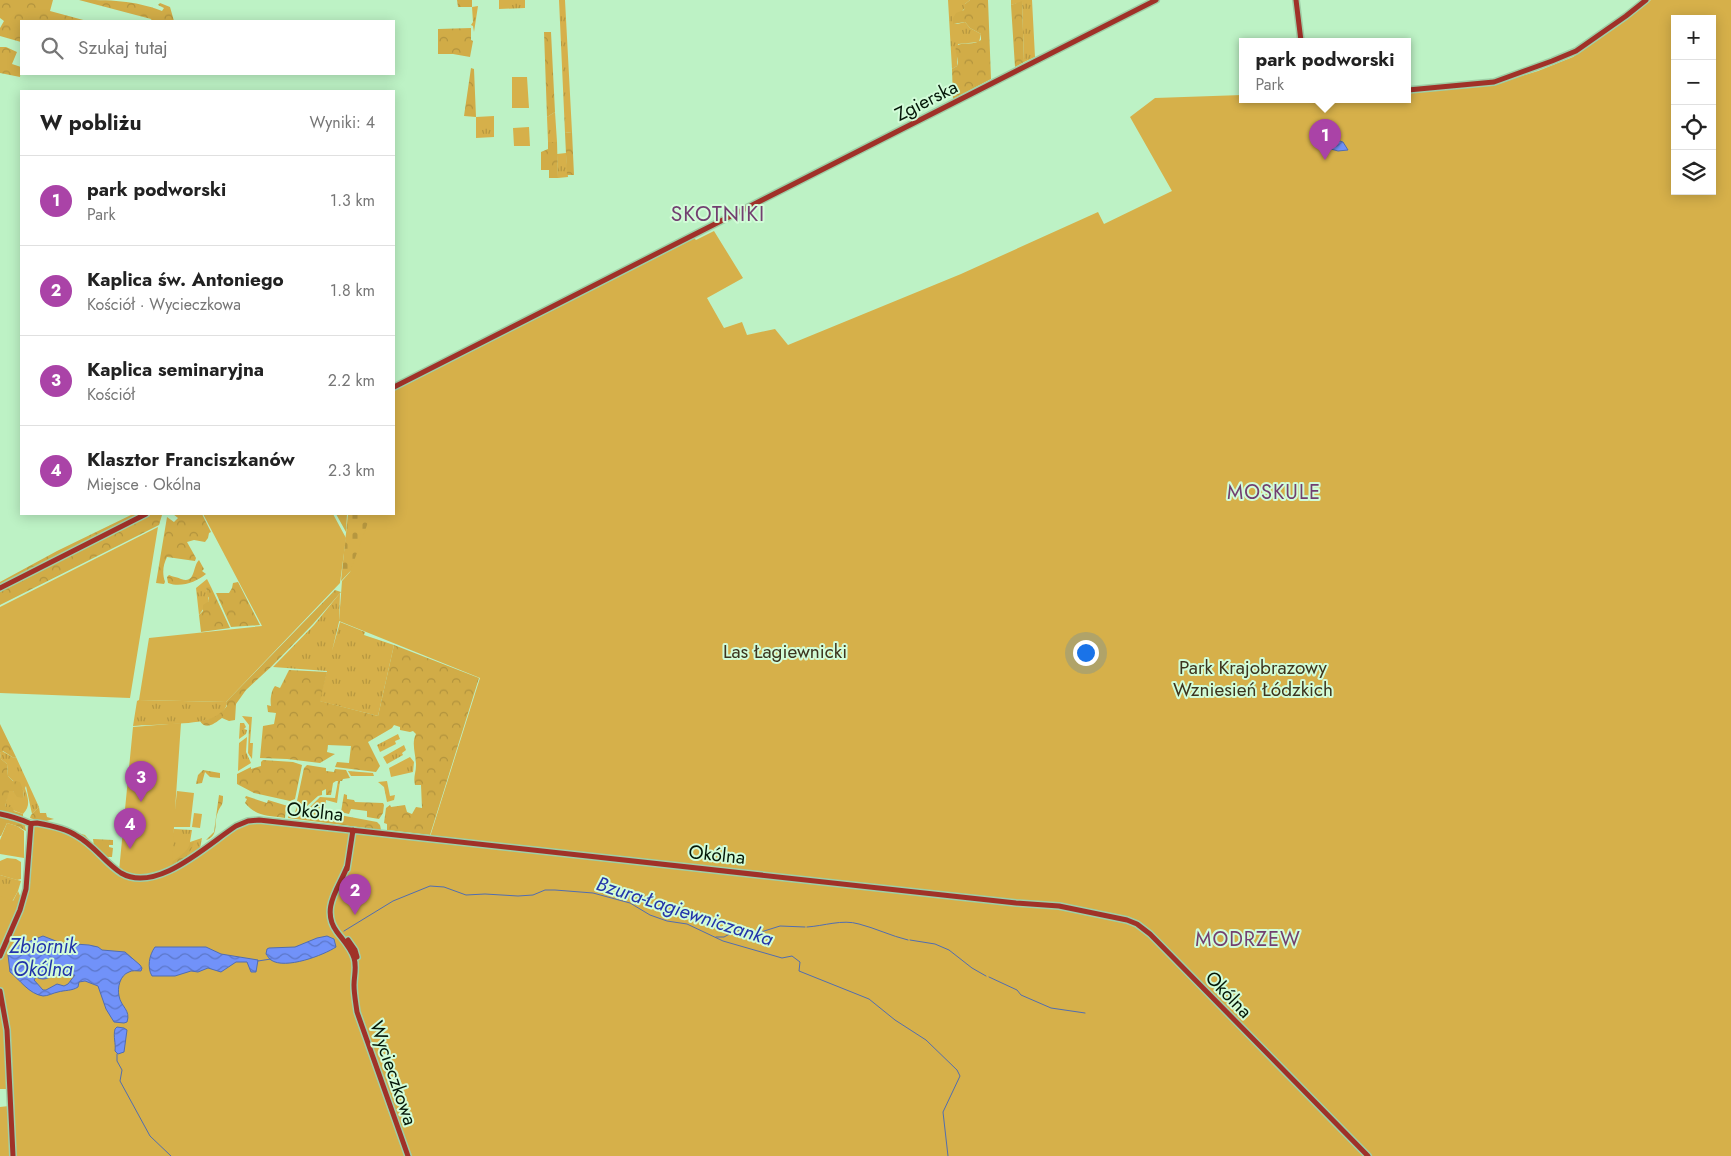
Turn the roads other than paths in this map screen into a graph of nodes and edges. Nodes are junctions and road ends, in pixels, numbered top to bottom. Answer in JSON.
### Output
{"nodes":[{"id":1,"x":1156,"y":0,"type":"edge"},
{"id":2,"x":1296,"y":0,"type":"edge"},
{"id":3,"x":1646,"y":0,"type":"edge"},
{"id":4,"x":1302,"y":38,"type":"edge"},
{"id":5,"x":1411,"y":90,"type":"edge"},
{"id":6,"x":395,"y":386,"type":"edge"},
{"id":7,"x":144,"y":515,"type":"edge"},
{"id":8,"x":0,"y":588,"type":"edge"},
{"id":9,"x":0,"y":814,"type":"edge"},
{"id":10,"x":31,"y":824,"type":"junction"},
{"id":11,"x":353,"y":830,"type":"junction"},
{"id":12,"x":1,"y":954,"type":"edge"},
{"id":13,"x":0,"y":991,"type":"edge"},
{"id":14,"x":13,"y":1156,"type":"edge"},
{"id":15,"x":408,"y":1156,"type":"edge"},
{"id":16,"x":1368,"y":1156,"type":"edge"}],
"edges":[{"from":1,"to":6,"type":"street","name":"Zgierska"},
{"from":2,"to":4,"type":"street"},
{"from":3,"to":5,"type":"street"},
{"from":7,"to":8,"type":"street"},
{"from":9,"to":10,"type":"street","name":"Okólna"},
{"from":10,"to":11,"type":"street","name":"Okólna"},
{"from":10,"to":12,"type":"street"},
{"from":11,"to":15,"type":"street","name":"Wycieczkowa"},
{"from":11,"to":16,"type":"street","name":"Okólna"},
{"from":13,"to":14,"type":"street"}]}
